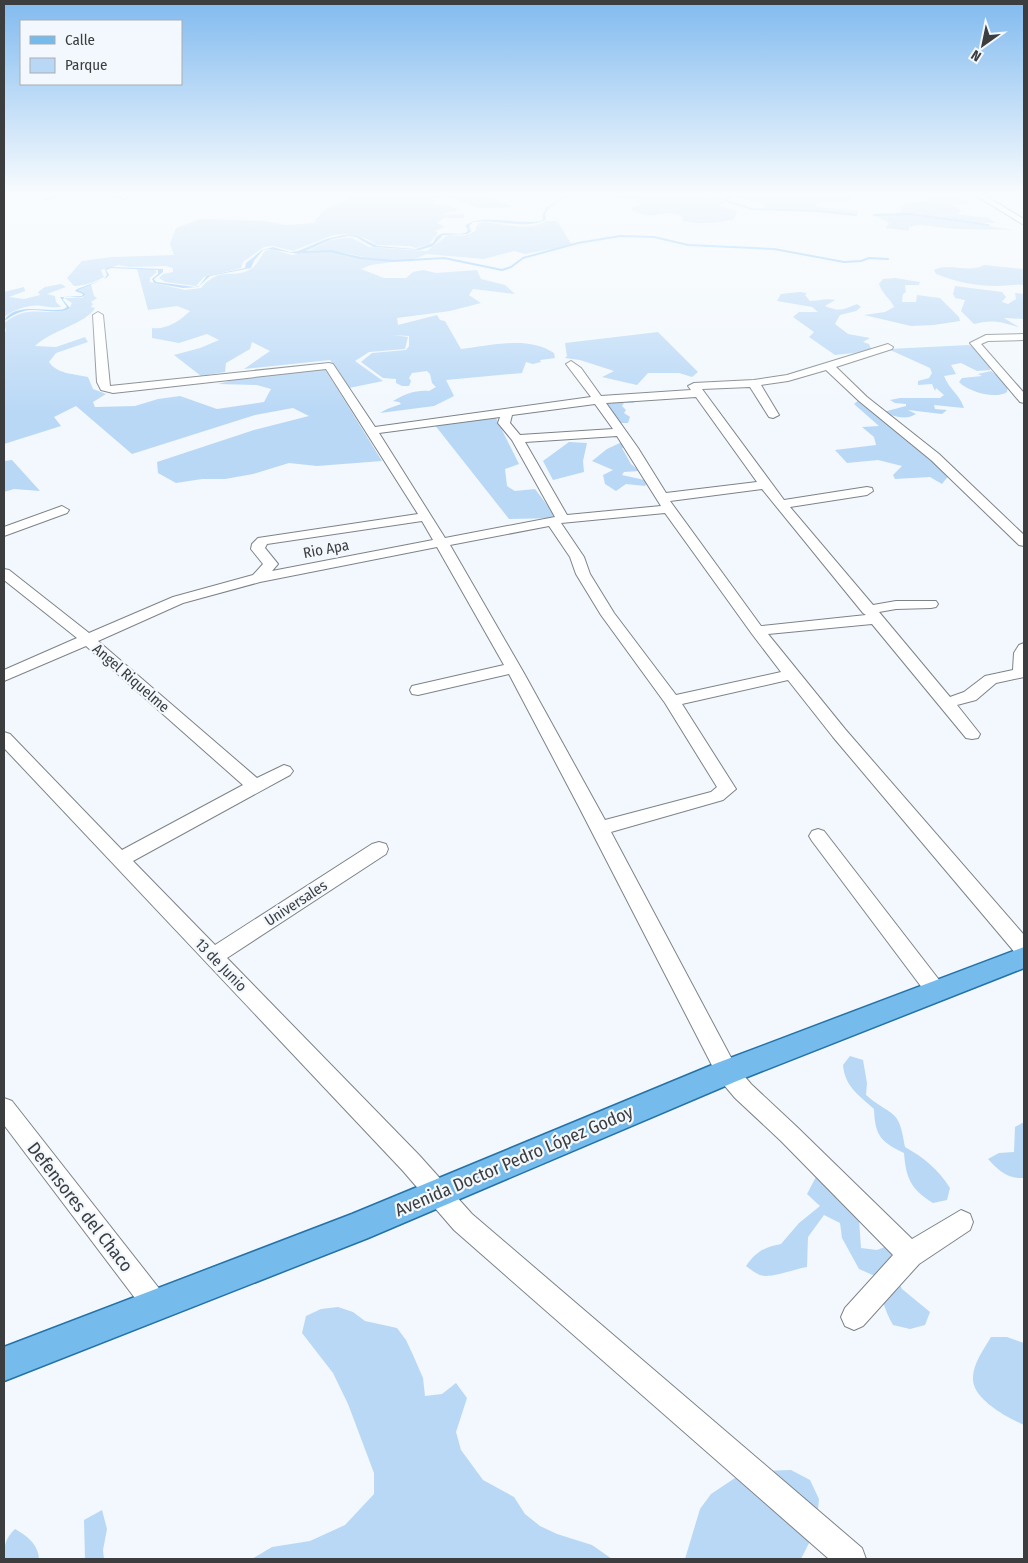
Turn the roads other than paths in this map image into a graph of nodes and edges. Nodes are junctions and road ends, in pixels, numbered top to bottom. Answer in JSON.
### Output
{"nodes":[{"id":1,"x":98,"y":315,"type":"dead end"},
{"id":2,"x":1024,"y":337,"type":"edge"},
{"id":3,"x":888,"y":347,"type":"dead end"},
{"id":4,"x":570,"y":364,"type":"dead end"},
{"id":5,"x":829,"y":366,"type":"junction"},
{"id":6,"x":754,"y":383,"type":"junction"},
{"id":7,"x":699,"y":393,"type":"junction"},
{"id":8,"x":596,"y":400,"type":"junction"},
{"id":9,"x":1024,"y":400,"type":"edge"},
{"id":10,"x":507,"y":412,"type":"junction"},
{"id":11,"x":773,"y":415,"type":"dead end"},
{"id":12,"x":370,"y":431,"type":"junction"},
{"id":13,"x":620,"y":432,"type":"junction"},
{"id":14,"x":517,"y":439,"type":"junction"},
{"id":15,"x":766,"y":485,"type":"junction"},
{"id":16,"x":868,"y":492,"type":"dead end"},
{"id":17,"x":665,"y":503,"type":"junction"},
{"id":18,"x":781,"y":504,"type":"junction"},
{"id":19,"x":62,"y":510,"type":"dead end"},
{"id":20,"x":425,"y":517,"type":"junction"},
{"id":21,"x":558,"y":521,"type":"junction"},
{"id":22,"x":4,"y":532,"type":"edge"},
{"id":23,"x":1024,"y":542,"type":"edge"},
{"id":24,"x":442,"y":543,"type":"junction"},
{"id":25,"x":4,"y":573,"type":"edge"},
{"id":26,"x":258,"y":578,"type":"junction"},
{"id":27,"x":931,"y":604,"type":"dead end"},
{"id":28,"x":872,"y":614,"type":"junction"},
{"id":29,"x":757,"y":631,"type":"junction"},
{"id":30,"x":87,"y":639,"type":"junction"},
{"id":31,"x":1024,"y":648,"type":"edge"},
{"id":32,"x":513,"y":668,"type":"junction"},
{"id":33,"x":792,"y":674,"type":"junction"},
{"id":34,"x":4,"y":676,"type":"edge"},
{"id":35,"x":418,"y":690,"type":"dead end"},
{"id":36,"x":672,"y":701,"type":"junction"},
{"id":37,"x":946,"y":703,"type":"junction"},
{"id":38,"x":972,"y":734,"type":"dead end"},
{"id":39,"x":4,"y":738,"type":"edge"},
{"id":40,"x":284,"y":771,"type":"dead end"},
{"id":41,"x":255,"y":786,"type":"junction"},
{"id":42,"x":600,"y":828,"type":"junction"},
{"id":43,"x":818,"y":836,"type":"dead end"},
{"id":44,"x":379,"y":849,"type":"dead end"},
{"id":45,"x":121,"y":859,"type":"junction"},
{"id":46,"x":1024,"y":949,"type":"edge"},
{"id":47,"x":213,"y":957,"type":"junction"},
{"id":48,"x":1024,"y":957,"type":"edge"},
{"id":49,"x":936,"y":991,"type":"junction"},
{"id":50,"x":727,"y":1072,"type":"junction"},
{"id":51,"x":4,"y":1108,"type":"edge"},
{"id":52,"x":438,"y":1194,"type":"junction"},
{"id":53,"x":961,"y":1222,"type":"dead end"},
{"id":54,"x":910,"y":1255,"type":"junction"},
{"id":55,"x":156,"y":1305,"type":"junction"},
{"id":56,"x":854,"y":1317,"type":"dead end"},
{"id":57,"x":4,"y":1364,"type":"edge"},
{"id":58,"x":851,"y":1559,"type":"edge"}],
"edges":[{"from":1,"to":12,"type":"street"},
{"from":2,"to":9,"type":"street"},
{"from":3,"to":5,"type":"street"},
{"from":4,"to":8,"type":"street"},
{"from":5,"to":6,"type":"street"},
{"from":5,"to":23,"type":"street"},
{"from":6,"to":7,"type":"street"},
{"from":6,"to":11,"type":"street"},
{"from":7,"to":8,"type":"street"},
{"from":7,"to":15,"type":"street"},
{"from":8,"to":10,"type":"street"},
{"from":8,"to":13,"type":"street"},
{"from":10,"to":12,"type":"street"},
{"from":10,"to":14,"type":"street"},
{"from":12,"to":20,"type":"street"},
{"from":13,"to":14,"type":"street"},
{"from":13,"to":17,"type":"street"},
{"from":14,"to":21,"type":"street"},
{"from":15,"to":17,"type":"street","name":"Rio Apa"},
{"from":15,"to":18,"type":"street"},
{"from":16,"to":18,"type":"street"},
{"from":17,"to":21,"type":"street","name":"Rio Apa"},
{"from":17,"to":29,"type":"street"},
{"from":18,"to":28,"type":"street"},
{"from":19,"to":22,"type":"street"},
{"from":20,"to":24,"type":"street"},
{"from":20,"to":26,"type":"street"},
{"from":21,"to":24,"type":"street","name":"Rio Apa"},
{"from":21,"to":36,"type":"street"},
{"from":24,"to":26,"type":"street","name":"Rio Apa"},
{"from":24,"to":32,"type":"street"},
{"from":25,"to":30,"type":"street","name":"Angel Riquelme"},
{"from":26,"to":30,"type":"street","name":"Rio Apa"},
{"from":27,"to":28,"type":"street"},
{"from":28,"to":29,"type":"street"},
{"from":28,"to":37,"type":"street"},
{"from":29,"to":33,"type":"street"},
{"from":30,"to":34,"type":"street","name":"Rio Apa"},
{"from":30,"to":41,"type":"street","name":"Angel Riquelme"},
{"from":31,"to":37,"type":"street"},
{"from":32,"to":35,"type":"street"},
{"from":32,"to":42,"type":"street"},
{"from":33,"to":36,"type":"street"},
{"from":33,"to":46,"type":"street"},
{"from":36,"to":42,"type":"street"},
{"from":37,"to":38,"type":"street"},
{"from":39,"to":45,"type":"street","name":"13 de Junio"},
{"from":40,"to":41,"type":"street"},
{"from":41,"to":45,"type":"street"},
{"from":42,"to":50,"type":"street"},
{"from":43,"to":49,"type":"street"},
{"from":44,"to":47,"type":"street","name":"Universales"},
{"from":45,"to":47,"type":"street","name":"13 de Junio"},
{"from":47,"to":52,"type":"street","name":"13 de Junio"},
{"from":48,"to":49,"type":"main road","name":"Avenida Doctor Pedro López Godoy"},
{"from":49,"to":50,"type":"main road","name":"Avenida Doctor Pedro López Godoy"},
{"from":50,"to":52,"type":"main road","name":"Avenida Doctor Pedro López Godoy"},
{"from":50,"to":54,"type":"street"},
{"from":51,"to":55,"type":"street","name":"Defensores del Chaco"},
{"from":52,"to":55,"type":"main road","name":"Avenida Doctor Pedro López Godoy"},
{"from":52,"to":58,"type":"street","name":"13 de Junio"},
{"from":53,"to":54,"type":"street"},
{"from":54,"to":56,"type":"street"},
{"from":55,"to":57,"type":"main road","name":"Avenida Doctor Pedro López Godoy"}]}
